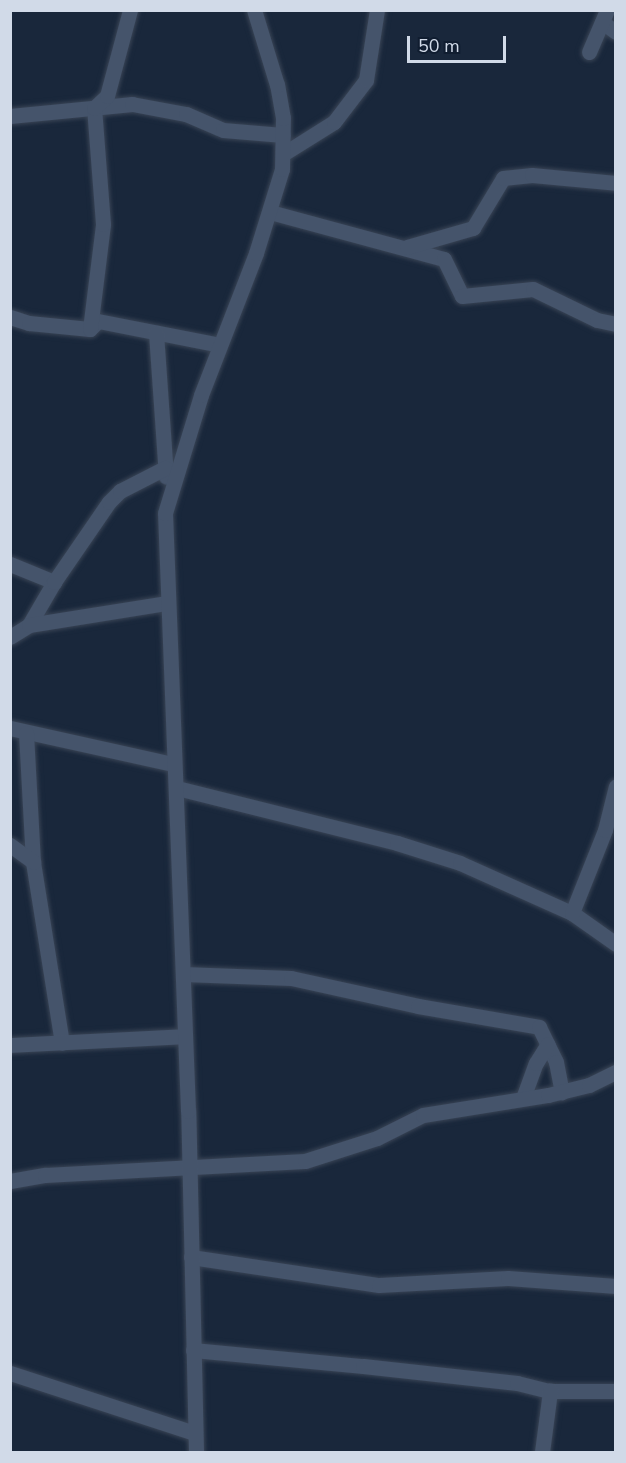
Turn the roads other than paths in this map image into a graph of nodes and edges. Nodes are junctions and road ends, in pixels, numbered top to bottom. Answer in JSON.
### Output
{"nodes":[{"id":1,"x":130,"y":10,"type":"edge"},
{"id":2,"x":254,"y":10,"type":"edge"},
{"id":3,"x":377,"y":10,"type":"edge"},
{"id":4,"x":605,"y":16,"type":"edge"},
{"id":5,"x":615,"y":32,"type":"edge"},
{"id":6,"x":590,"y":52,"type":"dead end"},
{"id":7,"x":94,"y":108,"type":"junction"},
{"id":8,"x":10,"y":116,"type":"edge"},
{"id":9,"x":283,"y":135,"type":"junction"},
{"id":10,"x":283,"y":154,"type":"junction"},
{"id":11,"x":615,"y":183,"type":"edge"},
{"id":12,"x":270,"y":212,"type":"junction"},
{"id":13,"x":404,"y":248,"type":"junction"},
{"id":14,"x":10,"y":316,"type":"edge"},
{"id":15,"x":615,"y":324,"type":"edge"},
{"id":16,"x":90,"y":329,"type":"junction"},
{"id":17,"x":156,"y":333,"type":"junction"},
{"id":18,"x":220,"y":345,"type":"junction"},
{"id":19,"x":165,"y":468,"type":"junction"},
{"id":20,"x":167,"y":499,"type":"junction"},
{"id":21,"x":10,"y":564,"type":"edge"},
{"id":22,"x":54,"y":582,"type":"junction"},
{"id":23,"x":167,"y":603,"type":"junction"},
{"id":24,"x":29,"y":625,"type":"junction"},
{"id":25,"x":10,"y":637,"type":"edge"},
{"id":26,"x":10,"y":728,"type":"edge"},
{"id":27,"x":26,"y":733,"type":"junction"},
{"id":28,"x":172,"y":764,"type":"junction"},
{"id":29,"x":615,"y":786,"type":"edge"},
{"id":30,"x":177,"y":788,"type":"junction"},
{"id":31,"x":10,"y":845,"type":"edge"},
{"id":32,"x":33,"y":862,"type":"junction"},
{"id":33,"x":572,"y":913,"type":"junction"},
{"id":34,"x":615,"y":944,"type":"edge"},
{"id":35,"x":183,"y":974,"type":"junction"},
{"id":36,"x":185,"y":1036,"type":"junction"},
{"id":37,"x":62,"y":1043,"type":"junction"},
{"id":38,"x":548,"y":1044,"type":"junction"},
{"id":39,"x":10,"y":1045,"type":"edge"},
{"id":40,"x":615,"y":1072,"type":"edge"},
{"id":41,"x":562,"y":1092,"type":"junction"},
{"id":42,"x":523,"y":1098,"type":"junction"},
{"id":43,"x":190,"y":1167,"type":"junction"},
{"id":44,"x":10,"y":1181,"type":"edge"},
{"id":45,"x":191,"y":1257,"type":"junction"},
{"id":46,"x":615,"y":1286,"type":"edge"},
{"id":47,"x":193,"y":1350,"type":"junction"},
{"id":48,"x":10,"y":1373,"type":"edge"},
{"id":49,"x":615,"y":1390,"type":"edge"},
{"id":50,"x":550,"y":1391,"type":"junction"},
{"id":51,"x":195,"y":1433,"type":"junction"},
{"id":52,"x":196,"y":1452,"type":"edge"},
{"id":53,"x":542,"y":1452,"type":"edge"}],
"edges":[{"from":1,"to":7,"type":"street"},
{"from":2,"to":9,"type":"street"},
{"from":3,"to":10,"type":"street"},
{"from":4,"to":5,"type":"street"},
{"from":4,"to":6,"type":"street"},
{"from":7,"to":8,"type":"street"},
{"from":7,"to":9,"type":"street"},
{"from":7,"to":16,"type":"street"},
{"from":9,"to":10,"type":"street"},
{"from":10,"to":12,"type":"street"},
{"from":11,"to":13,"type":"street"},
{"from":12,"to":13,"type":"street"},
{"from":12,"to":18,"type":"street"},
{"from":13,"to":15,"type":"street"},
{"from":14,"to":16,"type":"street"},
{"from":16,"to":17,"type":"street"},
{"from":17,"to":18,"type":"street"},
{"from":17,"to":19,"type":"street"},
{"from":18,"to":20,"type":"street"},
{"from":19,"to":20,"type":"street"},
{"from":19,"to":22,"type":"street"},
{"from":20,"to":23,"type":"street"},
{"from":21,"to":22,"type":"street"},
{"from":22,"to":24,"type":"street"},
{"from":23,"to":24,"type":"street"},
{"from":23,"to":28,"type":"street"},
{"from":24,"to":25,"type":"street"},
{"from":26,"to":27,"type":"street"},
{"from":27,"to":28,"type":"street"},
{"from":27,"to":32,"type":"street"},
{"from":28,"to":30,"type":"street"},
{"from":29,"to":33,"type":"street"},
{"from":30,"to":33,"type":"street"},
{"from":30,"to":35,"type":"street"},
{"from":31,"to":32,"type":"street"},
{"from":32,"to":37,"type":"street"},
{"from":33,"to":34,"type":"street"},
{"from":35,"to":36,"type":"street"},
{"from":35,"to":38,"type":"street"},
{"from":36,"to":37,"type":"street"},
{"from":36,"to":43,"type":"street"},
{"from":37,"to":39,"type":"street"},
{"from":38,"to":41,"type":"street"},
{"from":38,"to":42,"type":"street"},
{"from":40,"to":41,"type":"street"},
{"from":41,"to":42,"type":"street"},
{"from":42,"to":43,"type":"street"},
{"from":43,"to":44,"type":"street"},
{"from":43,"to":45,"type":"street"},
{"from":45,"to":46,"type":"street"},
{"from":45,"to":47,"type":"street"},
{"from":47,"to":50,"type":"street"},
{"from":47,"to":51,"type":"street"},
{"from":48,"to":51,"type":"street"},
{"from":49,"to":50,"type":"street"},
{"from":50,"to":53,"type":"street"},
{"from":51,"to":52,"type":"street"}]}
